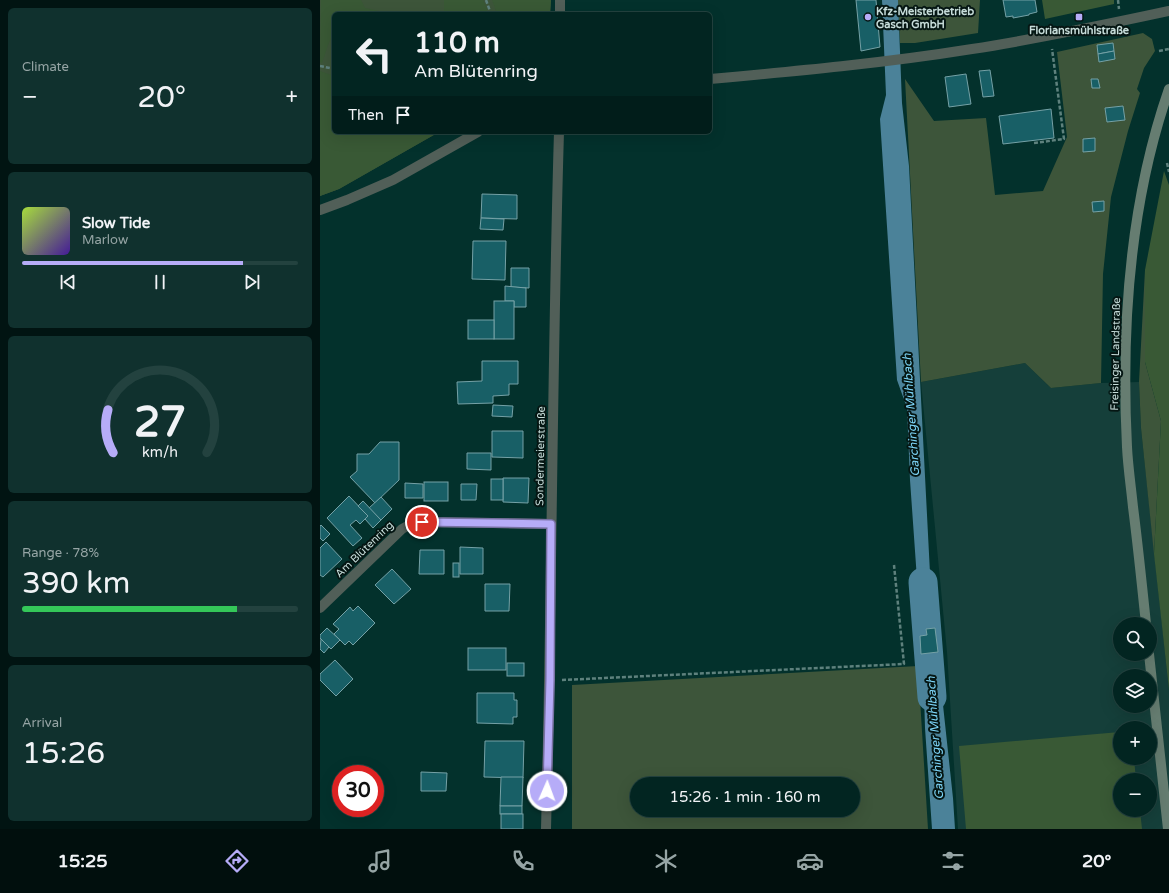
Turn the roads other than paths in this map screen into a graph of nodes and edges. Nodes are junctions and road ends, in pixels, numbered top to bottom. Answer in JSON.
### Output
{"nodes":[{"id":1,"x":560,"y":0,"type":"edge"},
{"id":2,"x":1169,"y":11,"type":"edge"},
{"id":3,"x":560,"y":12,"type":"edge"},
{"id":4,"x":712,"y":79,"type":"edge"},
{"id":5,"x":1169,"y":89,"type":"edge"},
{"id":6,"x":474,"y":134,"type":"edge"},
{"id":7,"x":559,"y":134,"type":"edge"},
{"id":8,"x":320,"y":210,"type":"edge"},
{"id":9,"x":551,"y":524,"type":"junction"},
{"id":10,"x":320,"y":608,"type":"edge"},
{"id":11,"x":1145,"y":617,"type":"edge"},
{"id":12,"x":1150,"y":661,"type":"edge"},
{"id":13,"x":546,"y":829,"type":"edge"},
{"id":14,"x":1168,"y":829,"type":"edge"}],
"edges":[{"from":1,"to":3,"type":"street"},
{"from":2,"to":4,"type":"street"},
{"from":5,"to":11,"type":"main road","name":"Freisinger Landstraße"},
{"from":6,"to":8,"type":"street"},
{"from":7,"to":9,"type":"street","name":"Sondermeierstraße"},
{"from":9,"to":10,"type":"street","name":"Am Blütenring"},
{"from":9,"to":13,"type":"street","name":"Sondermeierstraße"},
{"from":12,"to":14,"type":"main road"}]}
